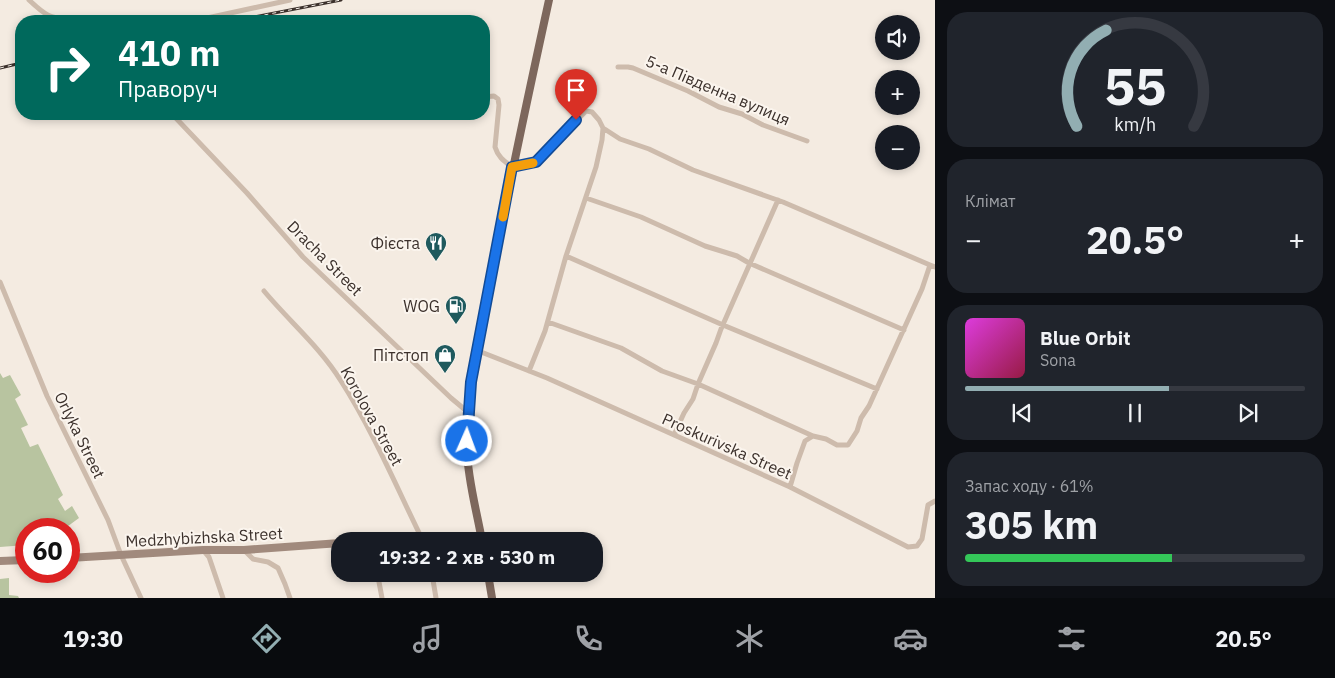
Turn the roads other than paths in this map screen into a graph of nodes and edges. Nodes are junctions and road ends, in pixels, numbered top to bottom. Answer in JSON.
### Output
{"nodes":[{"id":1,"x":29,"y":0,"type":"edge"},
{"id":2,"x":290,"y":0,"type":"edge"},
{"id":3,"x":549,"y":0,"type":"edge"},
{"id":4,"x":47,"y":15,"type":"edge"},
{"id":5,"x":221,"y":15,"type":"edge"},
{"id":6,"x":618,"y":67,"type":"dead end"},
{"id":7,"x":490,"y":96,"type":"edge"},
{"id":8,"x":178,"y":120,"type":"edge"},
{"id":9,"x":602,"y":128,"type":"junction"},
{"id":10,"x":807,"y":141,"type":"dead end"},
{"id":11,"x":512,"y":167,"type":"junction"},
{"id":12,"x":586,"y":198,"type":"junction"},
{"id":13,"x":778,"y":200,"type":"junction"},
{"id":14,"x":566,"y":256,"type":"junction"},
{"id":15,"x":749,"y":263,"type":"junction"},
{"id":16,"x":933,"y":266,"type":"edge"},
{"id":17,"x":0,"y":282,"type":"edge"},
{"id":18,"x":264,"y":291,"type":"dead end"},
{"id":19,"x":548,"y":322,"type":"junction"},
{"id":20,"x":722,"y":325,"type":"junction"},
{"id":21,"x":904,"y":330,"type":"junction"},
{"id":22,"x":476,"y":350,"type":"junction"},
{"id":23,"x":529,"y":371,"type":"junction"},
{"id":24,"x":698,"y":384,"type":"junction"},
{"id":25,"x":877,"y":388,"type":"junction"},
{"id":26,"x":468,"y":413,"type":"junction"},
{"id":27,"x":674,"y":435,"type":"junction"},
{"id":28,"x":812,"y":436,"type":"junction"},
{"id":29,"x":790,"y":488,"type":"junction"},
{"id":30,"x":935,"y":501,"type":"edge"},
{"id":31,"x":419,"y":532,"type":"edge"},
{"id":32,"x":480,"y":532,"type":"edge"},
{"id":33,"x":331,"y":544,"type":"edge"},
{"id":34,"x":203,"y":550,"type":"junction"},
{"id":35,"x":244,"y":550,"type":"junction"},
{"id":36,"x":121,"y":555,"type":"junction"},
{"id":37,"x":80,"y":557,"type":"edge"},
{"id":38,"x":15,"y":560,"type":"edge"},
{"id":39,"x":0,"y":561,"type":"edge"},
{"id":40,"x":379,"y":582,"type":"edge"},
{"id":41,"x":433,"y":582,"type":"edge"},
{"id":42,"x":489,"y":582,"type":"edge"},
{"id":43,"x":141,"y":598,"type":"edge"},
{"id":44,"x":223,"y":598,"type":"edge"},
{"id":45,"x":290,"y":598,"type":"edge"},
{"id":46,"x":382,"y":598,"type":"edge"},
{"id":47,"x":436,"y":598,"type":"edge"},
{"id":48,"x":492,"y":598,"type":"edge"}],
"edges":[{"from":1,"to":4,"type":"street"},
{"from":2,"to":5,"type":"street"},
{"from":3,"to":11,"type":"main road"},
{"from":6,"to":10,"type":"street","name":"5-а Південна вулиця"},
{"from":7,"to":11,"type":"street"},
{"from":8,"to":26,"type":"street","name":"Dracha Street"},
{"from":9,"to":11,"type":"street"},
{"from":9,"to":12,"type":"street"},
{"from":9,"to":13,"type":"street"},
{"from":11,"to":22,"type":"main road"},
{"from":12,"to":14,"type":"street"},
{"from":12,"to":15,"type":"street"},
{"from":13,"to":15,"type":"street"},
{"from":13,"to":16,"type":"street"},
{"from":14,"to":19,"type":"street"},
{"from":14,"to":20,"type":"street"},
{"from":15,"to":20,"type":"street"},
{"from":15,"to":21,"type":"street"},
{"from":16,"to":21,"type":"street"},
{"from":17,"to":36,"type":"street","name":"Orlyka Street"},
{"from":18,"to":31,"type":"street","name":"Korolova Street"},
{"from":19,"to":23,"type":"street"},
{"from":19,"to":24,"type":"street"},
{"from":20,"to":24,"type":"street"},
{"from":20,"to":25,"type":"street"},
{"from":21,"to":25,"type":"street"},
{"from":22,"to":23,"type":"street","name":"Proskurivska Street"},
{"from":22,"to":26,"type":"main road"},
{"from":23,"to":27,"type":"street","name":"Proskurivska Street"},
{"from":24,"to":27,"type":"street"},
{"from":24,"to":28,"type":"street"},
{"from":25,"to":28,"type":"street"},
{"from":26,"to":32,"type":"main road"},
{"from":27,"to":29,"type":"street","name":"Proskurivska Street"},
{"from":28,"to":29,"type":"street"},
{"from":29,"to":30,"type":"street","name":"Proskurivska Street"},
{"from":33,"to":35,"type":"main road","name":"Medzhybizhska Street"},
{"from":34,"to":35,"type":"main road","name":"Medzhybizhska Street"},
{"from":34,"to":36,"type":"main road","name":"Medzhybizhska Street"},
{"from":34,"to":44,"type":"street"},
{"from":35,"to":45,"type":"street"},
{"from":36,"to":37,"type":"main road","name":"Medzhybizhska Street"},
{"from":36,"to":43,"type":"street","name":"Orlyka Street"},
{"from":38,"to":39,"type":"main road"},
{"from":40,"to":46,"type":"street"},
{"from":41,"to":47,"type":"street"},
{"from":42,"to":48,"type":"main road"}]}
